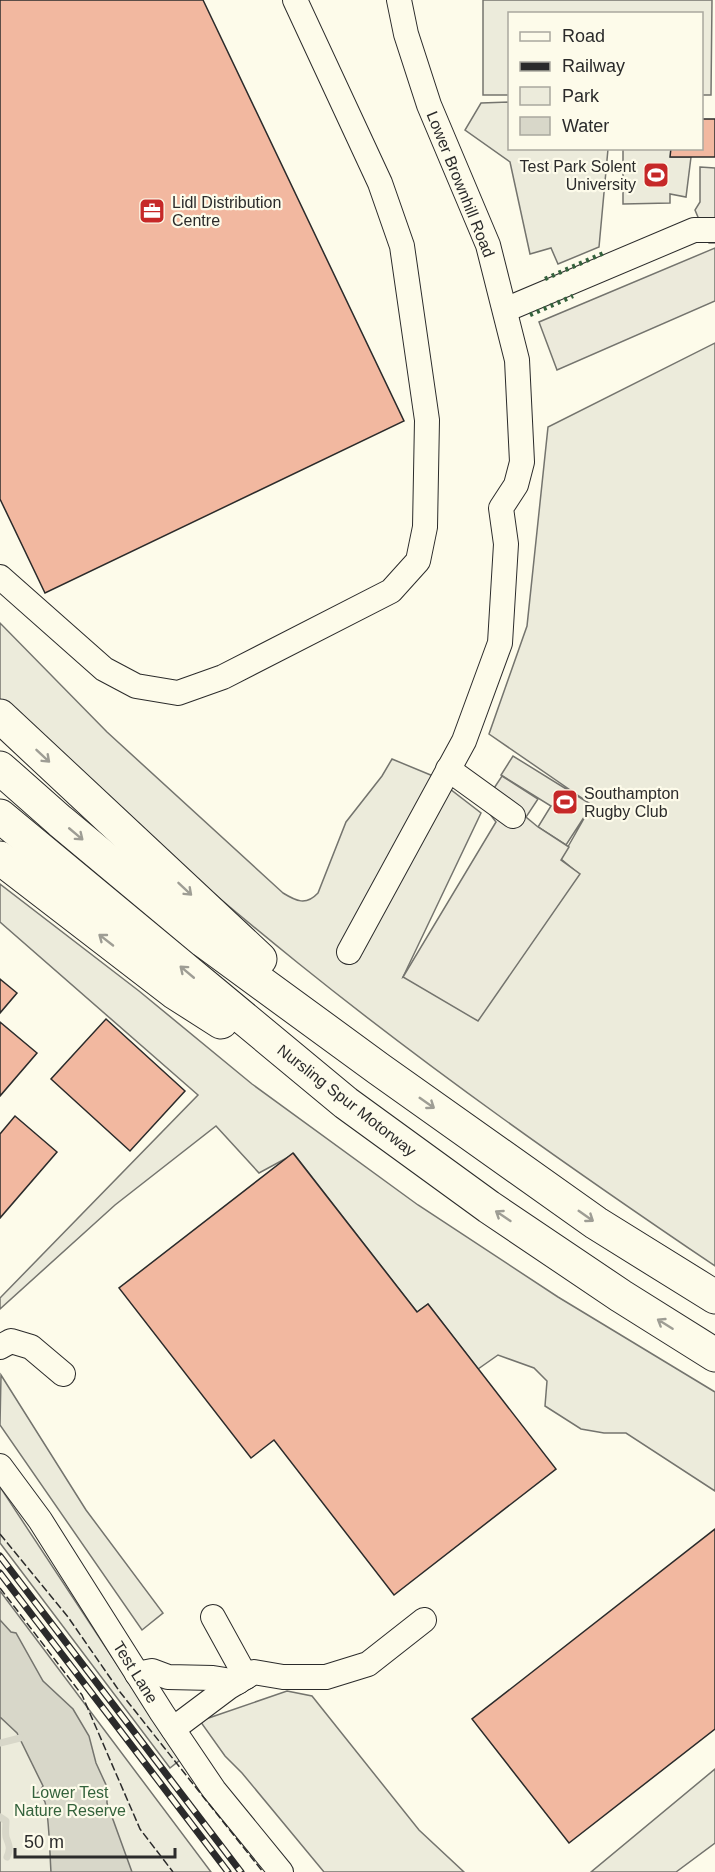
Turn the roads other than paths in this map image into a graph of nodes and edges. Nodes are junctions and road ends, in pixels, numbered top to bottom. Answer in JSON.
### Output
{"nodes":[{"id":1,"x":295,"y":0,"type":"edge"},
{"id":2,"x":399,"y":0,"type":"edge"},
{"id":3,"x":715,"y":230,"type":"edge"},
{"id":4,"x":505,"y":310,"type":"junction"},
{"id":5,"x":0,"y":577,"type":"edge"},
{"id":6,"x":0,"y":716,"type":"edge"},
{"id":7,"x":0,"y":768,"type":"edge"},
{"id":8,"x":448,"y":769,"type":"junction"},
{"id":9,"x":0,"y":816,"type":"edge"},
{"id":10,"x":513,"y":816,"type":"dead end"},
{"id":11,"x":0,"y":858,"type":"edge"},
{"id":12,"x":349,"y":952,"type":"dead end"},
{"id":13,"x":379,"y":1069,"type":"junction"},
{"id":14,"x":346,"y":1103,"type":"junction"},
{"id":15,"x":715,"y":1297,"type":"edge"},
{"id":16,"x":0,"y":1347,"type":"edge"},
{"id":17,"x":715,"y":1355,"type":"edge"},
{"id":18,"x":63,"y":1374,"type":"dead end"},
{"id":19,"x":0,"y":1466,"type":"edge"},
{"id":20,"x":213,"y":1617,"type":"dead end"},
{"id":21,"x":424,"y":1620,"type":"dead end"},
{"id":22,"x":137,"y":1674,"type":"junction"},
{"id":23,"x":242,"y":1680,"type":"junction"},
{"id":24,"x":173,"y":1730,"type":"junction"},
{"id":25,"x":281,"y":1872,"type":"edge"}],
"edges":[{"from":1,"to":5,"type":"street"},
{"from":2,"to":4,"type":"street","name":"Lower Brownhill Road"},
{"from":3,"to":4,"type":"street"},
{"from":4,"to":8,"type":"street","name":"Lower Brownhill Road"},
{"from":6,"to":13,"type":"highway","one_way":true},
{"from":7,"to":13,"type":"highway","one_way":true},
{"from":8,"to":10,"type":"street"},
{"from":8,"to":12,"type":"street"},
{"from":14,"to":9,"type":"highway","name":"Nursling Spur Motorway","one_way":true},
{"from":14,"to":11,"type":"highway","one_way":true},
{"from":13,"to":15,"type":"highway","one_way":true},
{"from":17,"to":14,"type":"highway","name":"Nursling Spur Motorway","one_way":true},
{"from":16,"to":18,"type":"street"},
{"from":19,"to":22,"type":"street","name":"Test Lane"},
{"from":20,"to":23,"type":"street"},
{"from":21,"to":23,"type":"street"},
{"from":22,"to":23,"type":"street"},
{"from":22,"to":24,"type":"street","name":"Test Lane"},
{"from":23,"to":24,"type":"street"},
{"from":24,"to":25,"type":"street","name":"Test Lane"}]}
